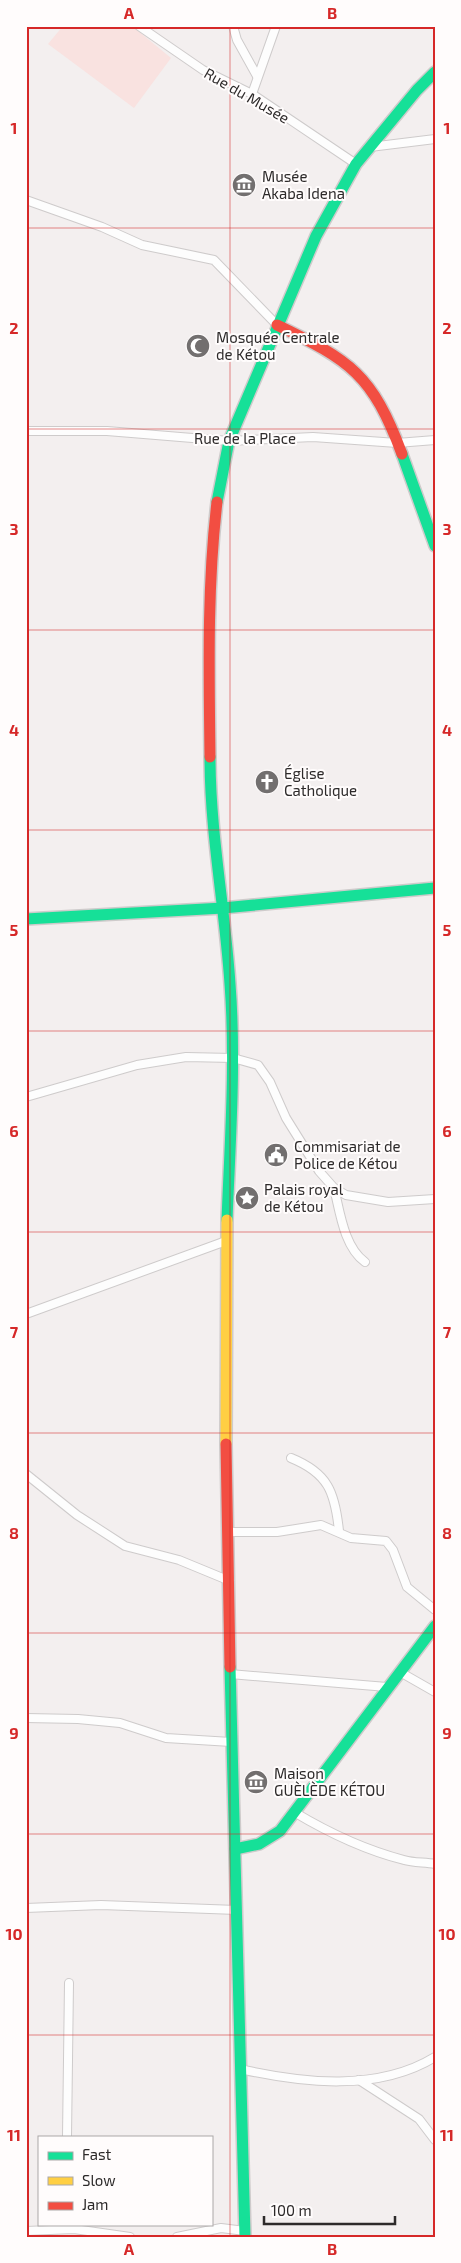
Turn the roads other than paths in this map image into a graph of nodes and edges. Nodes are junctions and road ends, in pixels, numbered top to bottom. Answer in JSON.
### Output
{"nodes":[{"id":1,"x":139,"y":26,"type":"edge"},
{"id":2,"x":233,"y":26,"type":"edge"},
{"id":3,"x":276,"y":26,"type":"edge"},
{"id":4,"x":435,"y":72,"type":"edge"},
{"id":5,"x":257,"y":76,"type":"junction"},
{"id":6,"x":252,"y":94,"type":"junction"},
{"id":7,"x":435,"y":139,"type":"edge"},
{"id":8,"x":368,"y":147,"type":"junction"},
{"id":9,"x":356,"y":164,"type":"junction"},
{"id":10,"x":26,"y":200,"type":"edge"},
{"id":11,"x":277,"y":325,"type":"junction"},
{"id":12,"x":26,"y":431,"type":"edge"},
{"id":13,"x":435,"y":440,"type":"edge"},
{"id":14,"x":229,"y":441,"type":"junction"},
{"id":15,"x":397,"y":443,"type":"junction"},
{"id":16,"x":435,"y":546,"type":"edge"},
{"id":17,"x":435,"y":888,"type":"edge"},
{"id":18,"x":223,"y":908,"type":"junction"},
{"id":19,"x":26,"y":919,"type":"edge"},
{"id":20,"x":233,"y":1058,"type":"junction"},
{"id":21,"x":26,"y":1097,"type":"edge"},
{"id":22,"x":334,"y":1188,"type":"junction"},
{"id":23,"x":435,"y":1199,"type":"edge"},
{"id":24,"x":226,"y":1241,"type":"junction"},
{"id":25,"x":365,"y":1262,"type":"dead end"},
{"id":26,"x":26,"y":1314,"type":"edge"},
{"id":27,"x":290,"y":1458,"type":"dead end"},
{"id":28,"x":26,"y":1474,"type":"edge"},
{"id":29,"x":339,"y":1531,"type":"junction"},
{"id":30,"x":229,"y":1532,"type":"junction"},
{"id":31,"x":230,"y":1581,"type":"junction"},
{"id":32,"x":435,"y":1610,"type":"edge"},
{"id":33,"x":435,"y":1626,"type":"edge"},
{"id":34,"x":400,"y":1672,"type":"junction"},
{"id":35,"x":230,"y":1674,"type":"junction"},
{"id":36,"x":387,"y":1687,"type":"junction"},
{"id":37,"x":435,"y":1692,"type":"edge"},
{"id":38,"x":26,"y":1718,"type":"edge"},
{"id":39,"x":230,"y":1742,"type":"junction"},
{"id":40,"x":294,"y":1812,"type":"junction"},
{"id":41,"x":235,"y":1849,"type":"junction"},
{"id":42,"x":435,"y":1864,"type":"edge"},
{"id":43,"x":26,"y":1908,"type":"edge"},
{"id":44,"x":237,"y":1910,"type":"junction"},
{"id":45,"x":69,"y":1984,"type":"dead end"},
{"id":46,"x":435,"y":2057,"type":"edge"},
{"id":47,"x":240,"y":2069,"type":"junction"},
{"id":48,"x":359,"y":2080,"type":"junction"},
{"id":49,"x":67,"y":2136,"type":"edge"},
{"id":50,"x":435,"y":2140,"type":"edge"},
{"id":51,"x":61,"y":2227,"type":"edge"},
{"id":52,"x":27,"y":2233,"type":"edge"},
{"id":53,"x":245,"y":2234,"type":"edge"},
{"id":54,"x":130,"y":2237,"type":"edge"},
{"id":55,"x":177,"y":2237,"type":"edge"}],
"edges":[{"from":1,"to":6,"type":"street","name":"Rue du Musée"},
{"from":2,"to":5,"type":"street"},
{"from":3,"to":5,"type":"street"},
{"from":4,"to":8,"type":"main road"},
{"from":5,"to":6,"type":"street"},
{"from":6,"to":9,"type":"street","name":"Rue du Musée"},
{"from":7,"to":8,"type":"street"},
{"from":8,"to":9,"type":"main road"},
{"from":9,"to":11,"type":"main road"},
{"from":10,"to":11,"type":"street"},
{"from":11,"to":14,"type":"main road"},
{"from":11,"to":15,"type":"main road"},
{"from":12,"to":14,"type":"street","name":"Rue de la Place"},
{"from":13,"to":15,"type":"street","name":"Rue de la Place"},
{"from":14,"to":15,"type":"street","name":"Rue de la Place"},
{"from":14,"to":18,"type":"main road"},
{"from":15,"to":16,"type":"main road"},
{"from":17,"to":18,"type":"main road"},
{"from":18,"to":19,"type":"main road"},
{"from":18,"to":20,"type":"main road"},
{"from":20,"to":21,"type":"street"},
{"from":20,"to":22,"type":"street"},
{"from":20,"to":24,"type":"main road"},
{"from":22,"to":23,"type":"street"},
{"from":22,"to":25,"type":"street"},
{"from":24,"to":26,"type":"street"},
{"from":24,"to":30,"type":"main road"},
{"from":27,"to":29,"type":"street"},
{"from":28,"to":31,"type":"street"},
{"from":29,"to":30,"type":"street"},
{"from":29,"to":32,"type":"street"},
{"from":30,"to":31,"type":"main road"},
{"from":31,"to":35,"type":"main road"},
{"from":33,"to":34,"type":"main road"},
{"from":34,"to":36,"type":"main road"},
{"from":34,"to":37,"type":"street"},
{"from":35,"to":36,"type":"street"},
{"from":35,"to":39,"type":"main road"},
{"from":36,"to":40,"type":"main road"},
{"from":38,"to":39,"type":"street"},
{"from":39,"to":41,"type":"main road"},
{"from":40,"to":41,"type":"main road"},
{"from":40,"to":42,"type":"street"},
{"from":41,"to":44,"type":"main road"},
{"from":43,"to":44,"type":"street"},
{"from":44,"to":47,"type":"main road"},
{"from":45,"to":49,"type":"street"},
{"from":46,"to":48,"type":"street"},
{"from":47,"to":48,"type":"street"},
{"from":47,"to":53,"type":"main road"},
{"from":48,"to":50,"type":"street"},
{"from":51,"to":52,"type":"street"},
{"from":51,"to":54,"type":"street"},
{"from":53,"to":55,"type":"street"}]}
